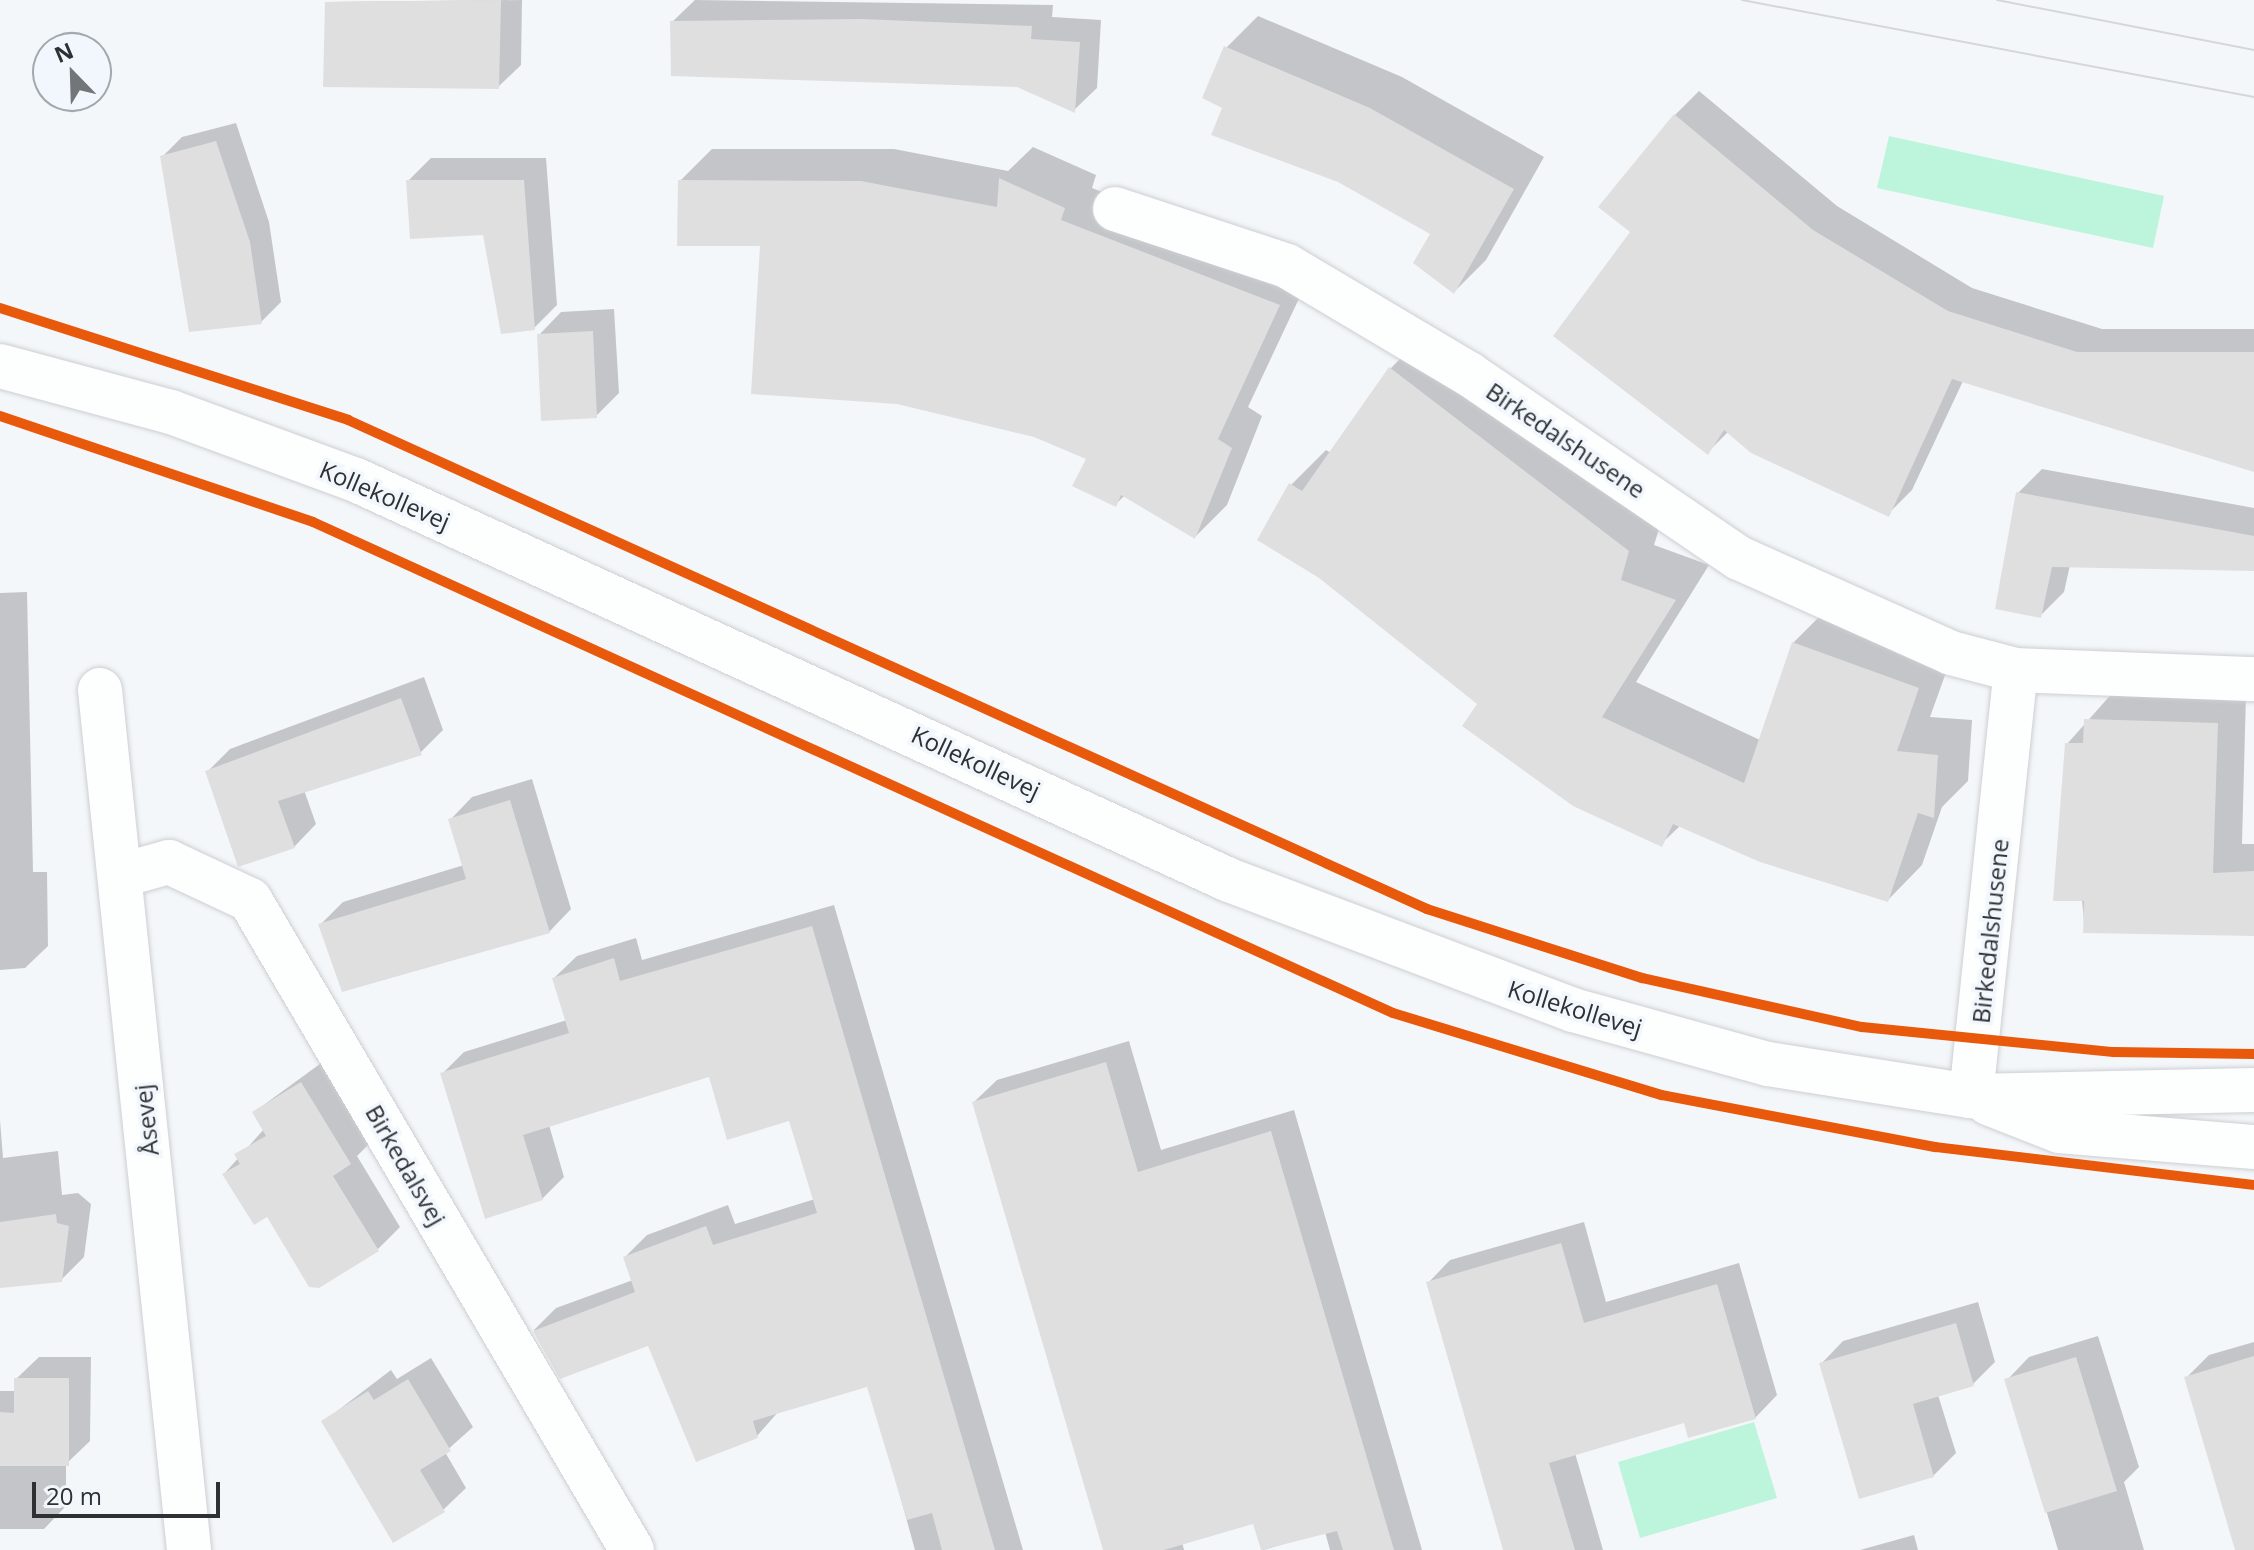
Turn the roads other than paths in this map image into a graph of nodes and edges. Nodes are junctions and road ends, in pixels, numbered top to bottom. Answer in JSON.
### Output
{"nodes":[{"id":1,"x":1115,"y":209,"type":"dead end"},
{"id":2,"x":0,"y":366,"type":"edge"},
{"id":3,"x":2016,"y":670,"type":"junction"},
{"id":4,"x":2254,"y":679,"type":"edge"},
{"id":5,"x":100,"y":690,"type":"dead end"},
{"id":6,"x":122,"y":875,"type":"junction"},
{"id":7,"x":2254,"y":1090,"type":"edge"},
{"id":8,"x":1971,"y":1096,"type":"junction"},
{"id":9,"x":2254,"y":1147,"type":"edge"},
{"id":10,"x":189,"y":1550,"type":"edge"},
{"id":11,"x":632,"y":1550,"type":"edge"}],
"edges":[{"from":1,"to":3,"type":"street","name":"Birkedalshusene"},
{"from":2,"to":8,"type":"street","name":"Kollekollevej"},
{"from":3,"to":4,"type":"street","name":"Birkedalshusene"},
{"from":3,"to":8,"type":"street","name":"Birkedalshusene"},
{"from":5,"to":6,"type":"street","name":"Åsevej"},
{"from":6,"to":10,"type":"street","name":"Åsevej"},
{"from":6,"to":11,"type":"street","name":"Birkedalsvej"},
{"from":7,"to":8,"type":"street","name":"Kollekollevej"},
{"from":8,"to":9,"type":"street","name":"Kollekollevej"}]}
